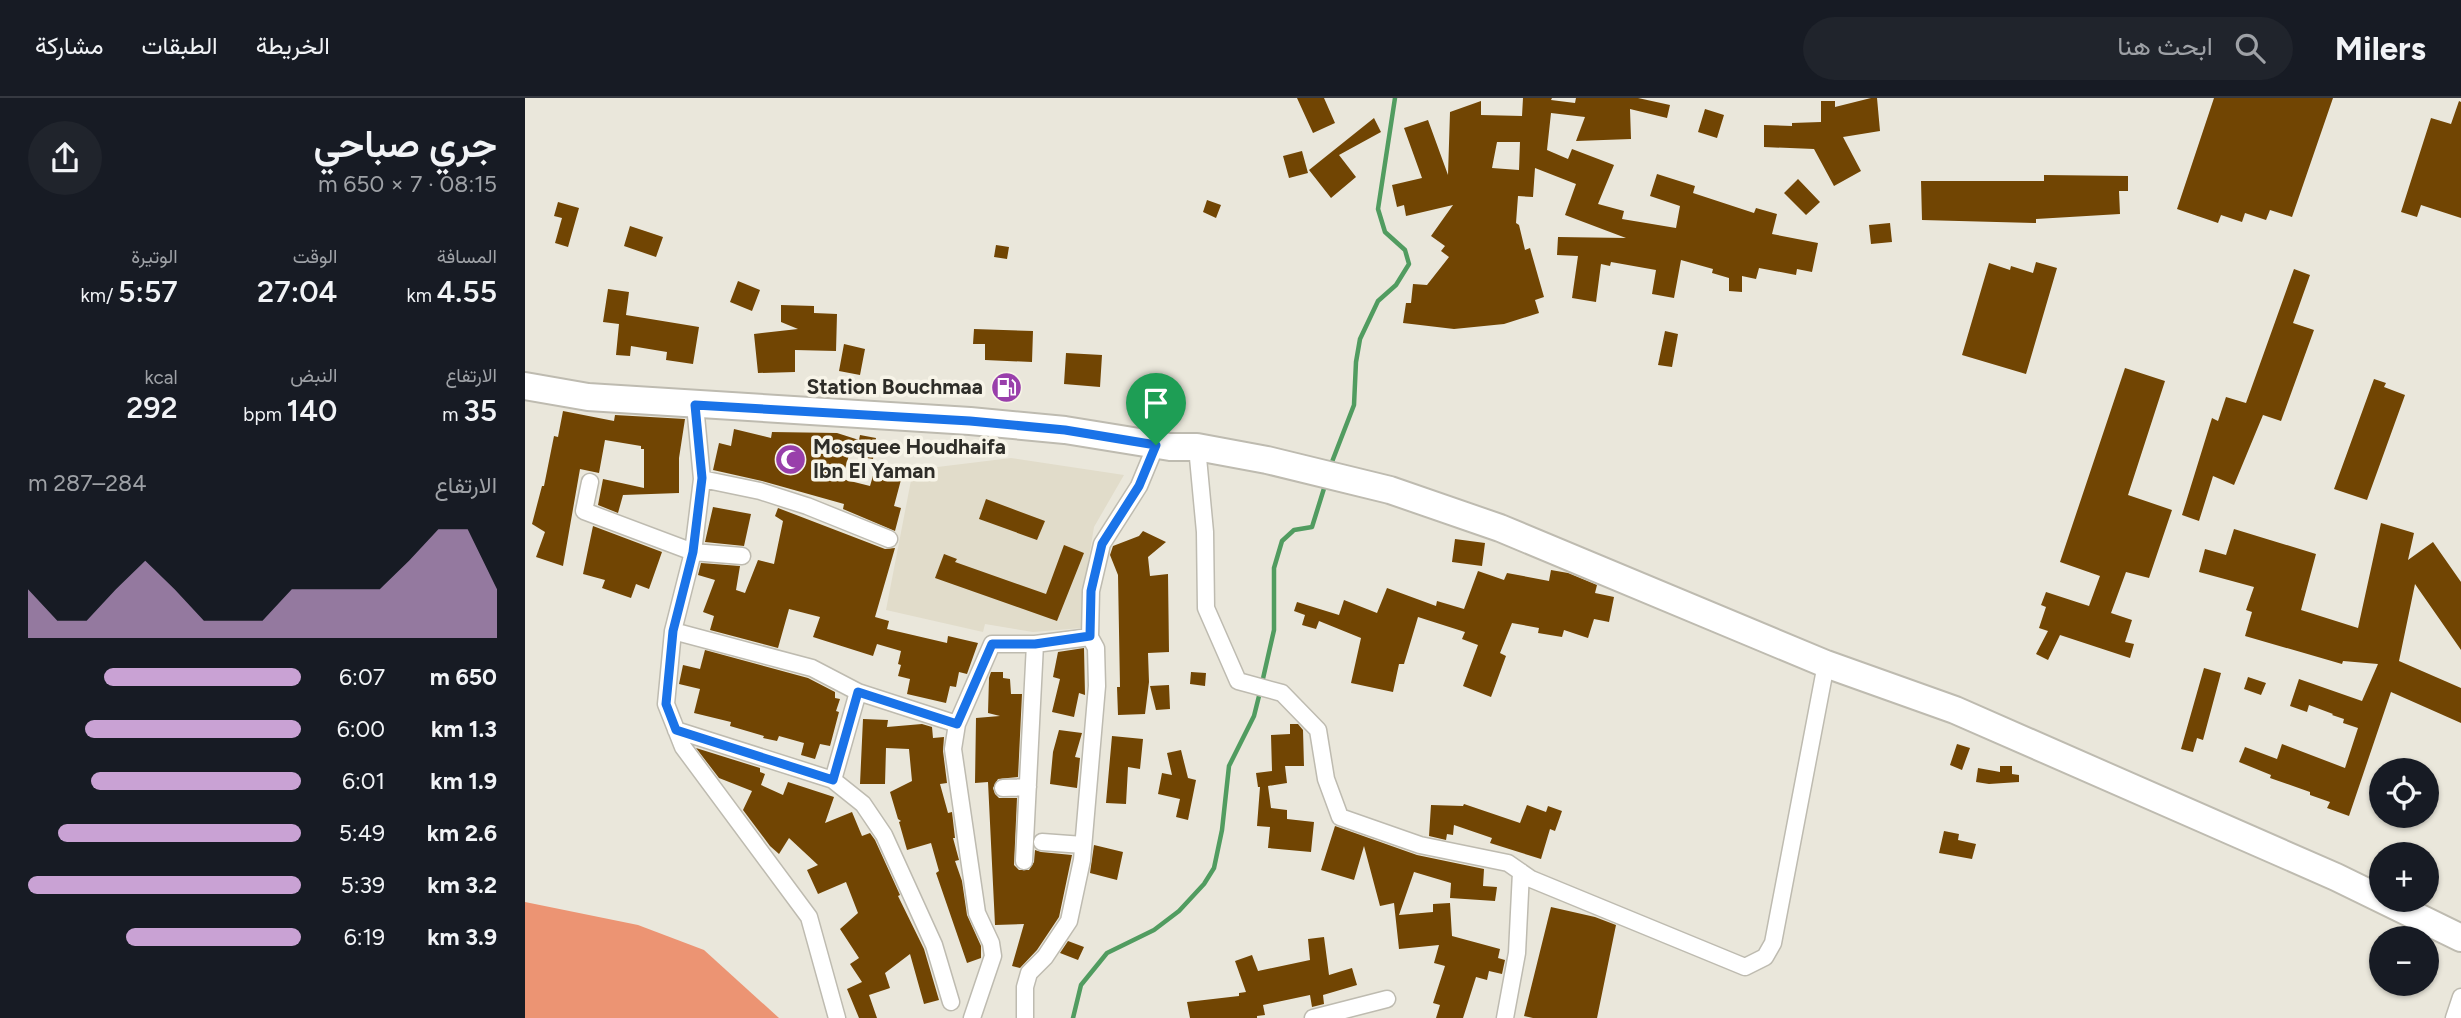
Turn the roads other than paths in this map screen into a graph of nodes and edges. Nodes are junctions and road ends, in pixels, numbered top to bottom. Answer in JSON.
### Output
{"nodes":[{"id":1,"x":525,"y":386,"type":"edge"},
{"id":2,"x":695,"y":405,"type":"junction"},
{"id":3,"x":1156,"y":445,"type":"junction"},
{"id":4,"x":1197,"y":447,"type":"junction"},
{"id":5,"x":702,"y":478,"type":"junction"},
{"id":6,"x":590,"y":482,"type":"dead end"},
{"id":7,"x":889,"y":539,"type":"dead end"},
{"id":8,"x":693,"y":552,"type":"junction"},
{"id":9,"x":742,"y":556,"type":"dead end"},
{"id":10,"x":673,"y":631,"type":"junction"},
{"id":11,"x":1090,"y":636,"type":"junction"},
{"id":12,"x":1035,"y":644,"type":"junction"},
{"id":13,"x":1826,"y":664,"type":"junction"},
{"id":14,"x":858,"y":692,"type":"junction"},
{"id":15,"x":957,"y":724,"type":"junction"},
{"id":16,"x":676,"y":730,"type":"junction"},
{"id":17,"x":833,"y":780,"type":"junction"},
{"id":18,"x":1028,"y":787,"type":"junction"},
{"id":19,"x":1003,"y":788,"type":"dead end"},
{"id":20,"x":1042,"y":842,"type":"dead end"},
{"id":21,"x":1083,"y":845,"type":"junction"},
{"id":22,"x":1024,"y":861,"type":"dead end"},
{"id":23,"x":1521,"y":872,"type":"junction"},
{"id":24,"x":2461,"y":939,"type":"edge"},
{"id":25,"x":2461,"y":997,"type":"edge"},
{"id":26,"x":1387,"y":999,"type":"dead end"},
{"id":27,"x":951,"y":1002,"type":"dead end"},
{"id":28,"x":837,"y":1018,"type":"edge"},
{"id":29,"x":972,"y":1018,"type":"edge"},
{"id":30,"x":1025,"y":1018,"type":"edge"},
{"id":31,"x":1313,"y":1018,"type":"edge"},
{"id":32,"x":1504,"y":1018,"type":"edge"},
{"id":33,"x":2454,"y":1018,"type":"edge"}],
"edges":[{"from":1,"to":2,"type":"main road"},
{"from":2,"to":3,"type":"main road"},
{"from":2,"to":5,"type":"street"},
{"from":3,"to":4,"type":"main road"},
{"from":3,"to":11,"type":"street"},
{"from":4,"to":13,"type":"main road"},
{"from":4,"to":23,"type":"street"},
{"from":5,"to":7,"type":"street"},
{"from":5,"to":8,"type":"street"},
{"from":6,"to":8,"type":"street"},
{"from":8,"to":9,"type":"street"},
{"from":8,"to":10,"type":"street"},
{"from":10,"to":14,"type":"street"},
{"from":10,"to":16,"type":"street"},
{"from":11,"to":12,"type":"street"},
{"from":11,"to":21,"type":"street"},
{"from":12,"to":15,"type":"street"},
{"from":12,"to":18,"type":"street"},
{"from":13,"to":23,"type":"street"},
{"from":13,"to":24,"type":"main road"},
{"from":14,"to":15,"type":"street"},
{"from":14,"to":17,"type":"street"},
{"from":15,"to":29,"type":"street"},
{"from":16,"to":17,"type":"street"},
{"from":16,"to":28,"type":"street"},
{"from":17,"to":27,"type":"street"},
{"from":18,"to":19,"type":"street"},
{"from":18,"to":22,"type":"street"},
{"from":20,"to":21,"type":"street"},
{"from":21,"to":30,"type":"street"},
{"from":23,"to":32,"type":"street"},
{"from":25,"to":33,"type":"street"},
{"from":26,"to":31,"type":"street"}]}
